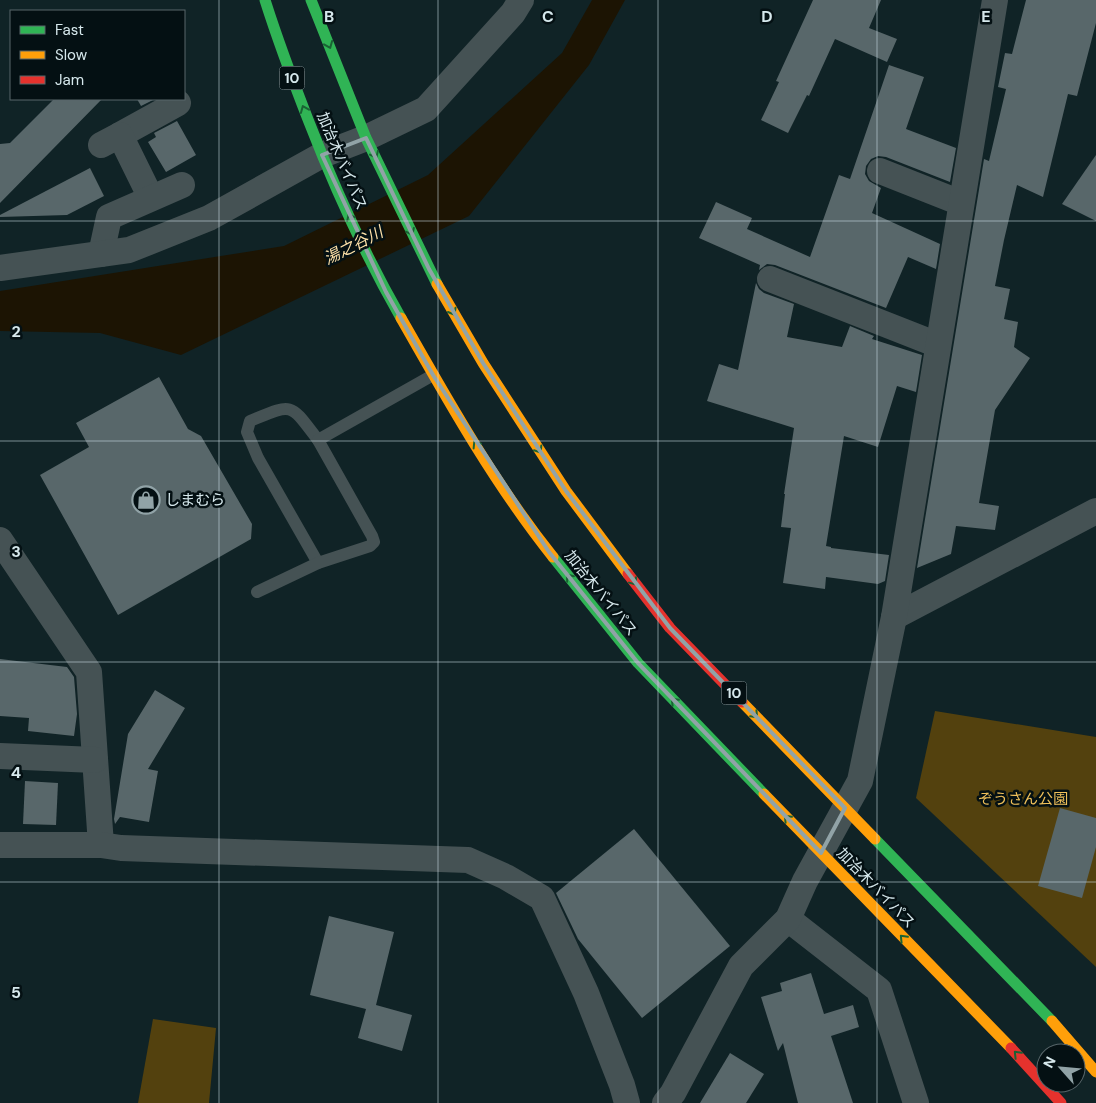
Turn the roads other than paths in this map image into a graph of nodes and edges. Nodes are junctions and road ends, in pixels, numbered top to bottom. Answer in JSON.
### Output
{"nodes":[{"id":1,"x":265,"y":0,"type":"edge"},
{"id":2,"x":311,"y":0,"type":"edge"},
{"id":3,"x":522,"y":0,"type":"edge"},
{"id":4,"x":995,"y":0,"type":"edge"},
{"id":5,"x":178,"y":103,"type":"dead end"},
{"id":6,"x":366,"y":138,"type":"junction"},
{"id":7,"x":322,"y":155,"type":"junction"},
{"id":8,"x":880,"y":171,"type":"dead end"},
{"id":9,"x":182,"y":185,"type":"dead end"},
{"id":10,"x":151,"y":198,"type":"junction"},
{"id":11,"x":961,"y":203,"type":"junction"},
{"id":12,"x":101,"y":254,"type":"junction"},
{"id":13,"x":0,"y":268,"type":"edge"},
{"id":14,"x":770,"y":279,"type":"dead end"},
{"id":15,"x":938,"y":345,"type":"junction"},
{"id":16,"x":433,"y":375,"type":"junction"},
{"id":17,"x":318,"y":440,"type":"junction"},
{"id":18,"x":1096,"y":511,"type":"edge"},
{"id":19,"x":0,"y":540,"type":"edge"},
{"id":20,"x":318,"y":563,"type":"junction"},
{"id":21,"x":257,"y":592,"type":"dead end"},
{"id":22,"x":894,"y":617,"type":"junction"},
{"id":23,"x":0,"y":756,"type":"edge"},
{"id":24,"x":95,"y":760,"type":"junction"},
{"id":25,"x":845,"y":808,"type":"junction"},
{"id":26,"x":0,"y":845,"type":"edge"},
{"id":27,"x":101,"y":845,"type":"junction"},
{"id":28,"x":821,"y":853,"type":"junction"},
{"id":29,"x":788,"y":919,"type":"junction"},
{"id":30,"x":1096,"y":1072,"type":"edge"},
{"id":31,"x":672,"y":1100,"type":"edge"},
{"id":32,"x":627,"y":1103,"type":"edge"},
{"id":33,"x":916,"y":1103,"type":"edge"},
{"id":34,"x":1061,"y":1103,"type":"edge"}],
"edges":[{"from":7,"to":1,"type":"highway","name":"加治木バイパス","number":"10","one_way":true},
{"from":2,"to":6,"type":"highway","number":"10","one_way":true},
{"from":3,"to":6,"type":"street"},
{"from":4,"to":11,"type":"street"},
{"from":5,"to":10,"type":"street"},
{"from":6,"to":7,"type":"street"},
{"from":6,"to":25,"type":"highway","number":"10","one_way":true},
{"from":7,"to":12,"type":"street"},
{"from":16,"to":7,"type":"highway","name":"加治木バイパス","number":"10","one_way":true},
{"from":8,"to":11,"type":"street"},
{"from":9,"to":10,"type":"street"},
{"from":10,"to":12,"type":"street"},
{"from":11,"to":15,"type":"street"},
{"from":12,"to":13,"type":"street"},
{"from":14,"to":15,"type":"street"},
{"from":15,"to":22,"type":"street"},
{"from":16,"to":17,"type":"lane"},
{"from":28,"to":16,"type":"highway","name":"加治木バイパス","number":"10","one_way":true},
{"from":17,"to":20,"type":"lane"},
{"from":17,"to":20,"type":"lane"},
{"from":18,"to":22,"type":"street"},
{"from":19,"to":24,"type":"street"},
{"from":20,"to":21,"type":"lane"},
{"from":22,"to":25,"type":"street"},
{"from":23,"to":24,"type":"street"},
{"from":24,"to":27,"type":"street"},
{"from":25,"to":28,"type":"street"},
{"from":25,"to":30,"type":"highway","number":"10"},
{"from":26,"to":27,"type":"street"},
{"from":27,"to":32,"type":"street"},
{"from":28,"to":29,"type":"street"},
{"from":34,"to":28,"type":"highway","name":"加治木バイパス","number":"10","one_way":true},
{"from":29,"to":31,"type":"street"},
{"from":29,"to":33,"type":"street"}]}
